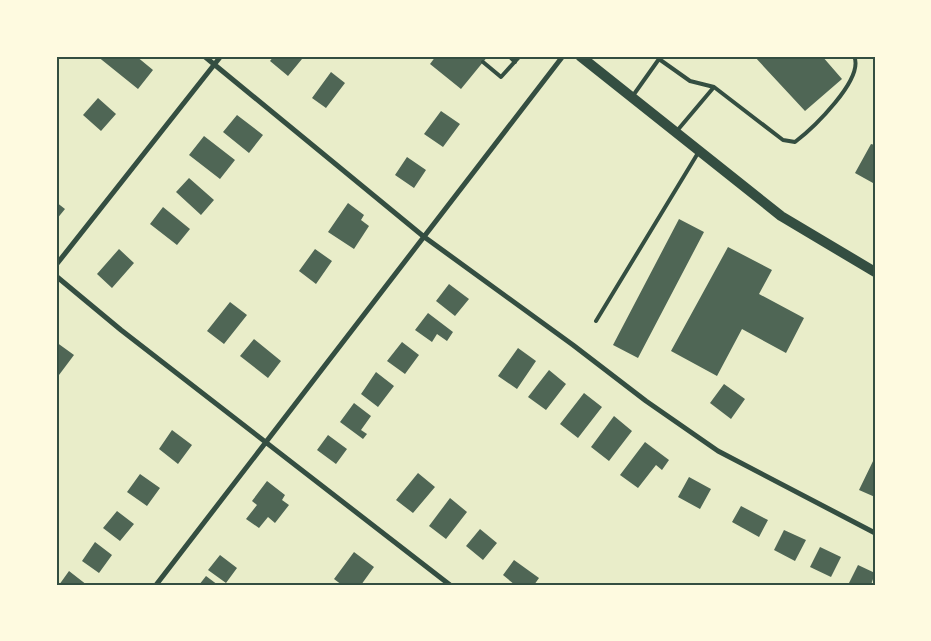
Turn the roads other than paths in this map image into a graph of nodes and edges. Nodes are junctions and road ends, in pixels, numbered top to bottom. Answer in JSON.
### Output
{"nodes":[{"id":1,"x":204,"y":56,"type":"edge"},
{"id":2,"x":220,"y":56,"type":"edge"},
{"id":3,"x":509,"y":56,"type":"edge"},
{"id":4,"x":520,"y":56,"type":"edge"},
{"id":5,"x":563,"y":56,"type":"edge"},
{"id":6,"x":580,"y":56,"type":"edge"},
{"id":7,"x":854,"y":56,"type":"edge"},
{"id":8,"x":658,"y":58,"type":"edge"},
{"id":9,"x":482,"y":62,"type":"dead end"},
{"id":10,"x":515,"y":62,"type":"junction"},
{"id":11,"x":214,"y":64,"type":"junction"},
{"id":12,"x":714,"y":87,"type":"junction"},
{"id":13,"x":632,"y":97,"type":"junction"},
{"id":14,"x":676,"y":132,"type":"junction"},
{"id":15,"x":699,"y":151,"type":"junction"},
{"id":16,"x":423,"y":236,"type":"junction"},
{"id":17,"x":56,"y":265,"type":"edge"},
{"id":18,"x":875,"y":272,"type":"edge"},
{"id":19,"x":56,"y":276,"type":"edge"},
{"id":20,"x":596,"y":321,"type":"dead end"},
{"id":21,"x":265,"y":443,"type":"junction"},
{"id":22,"x":875,"y":534,"type":"edge"},
{"id":23,"x":156,"y":585,"type":"edge"},
{"id":24,"x":450,"y":585,"type":"edge"}],
"edges":[{"from":1,"to":11,"type":"street"},
{"from":2,"to":11,"type":"street"},
{"from":3,"to":10,"type":"lane"},
{"from":4,"to":10,"type":"lane"},
{"from":5,"to":16,"type":"street"},
{"from":6,"to":13,"type":"main road"},
{"from":7,"to":12,"type":"lane"},
{"from":8,"to":12,"type":"lane"},
{"from":8,"to":13,"type":"lane"},
{"from":9,"to":10,"type":"lane"},
{"from":11,"to":16,"type":"street"},
{"from":11,"to":17,"type":"street"},
{"from":12,"to":14,"type":"lane"},
{"from":13,"to":14,"type":"main road"},
{"from":14,"to":15,"type":"main road"},
{"from":15,"to":18,"type":"main road"},
{"from":15,"to":20,"type":"lane"},
{"from":16,"to":21,"type":"street"},
{"from":16,"to":22,"type":"street"},
{"from":19,"to":21,"type":"street"},
{"from":21,"to":23,"type":"street"},
{"from":21,"to":24,"type":"street"}]}
